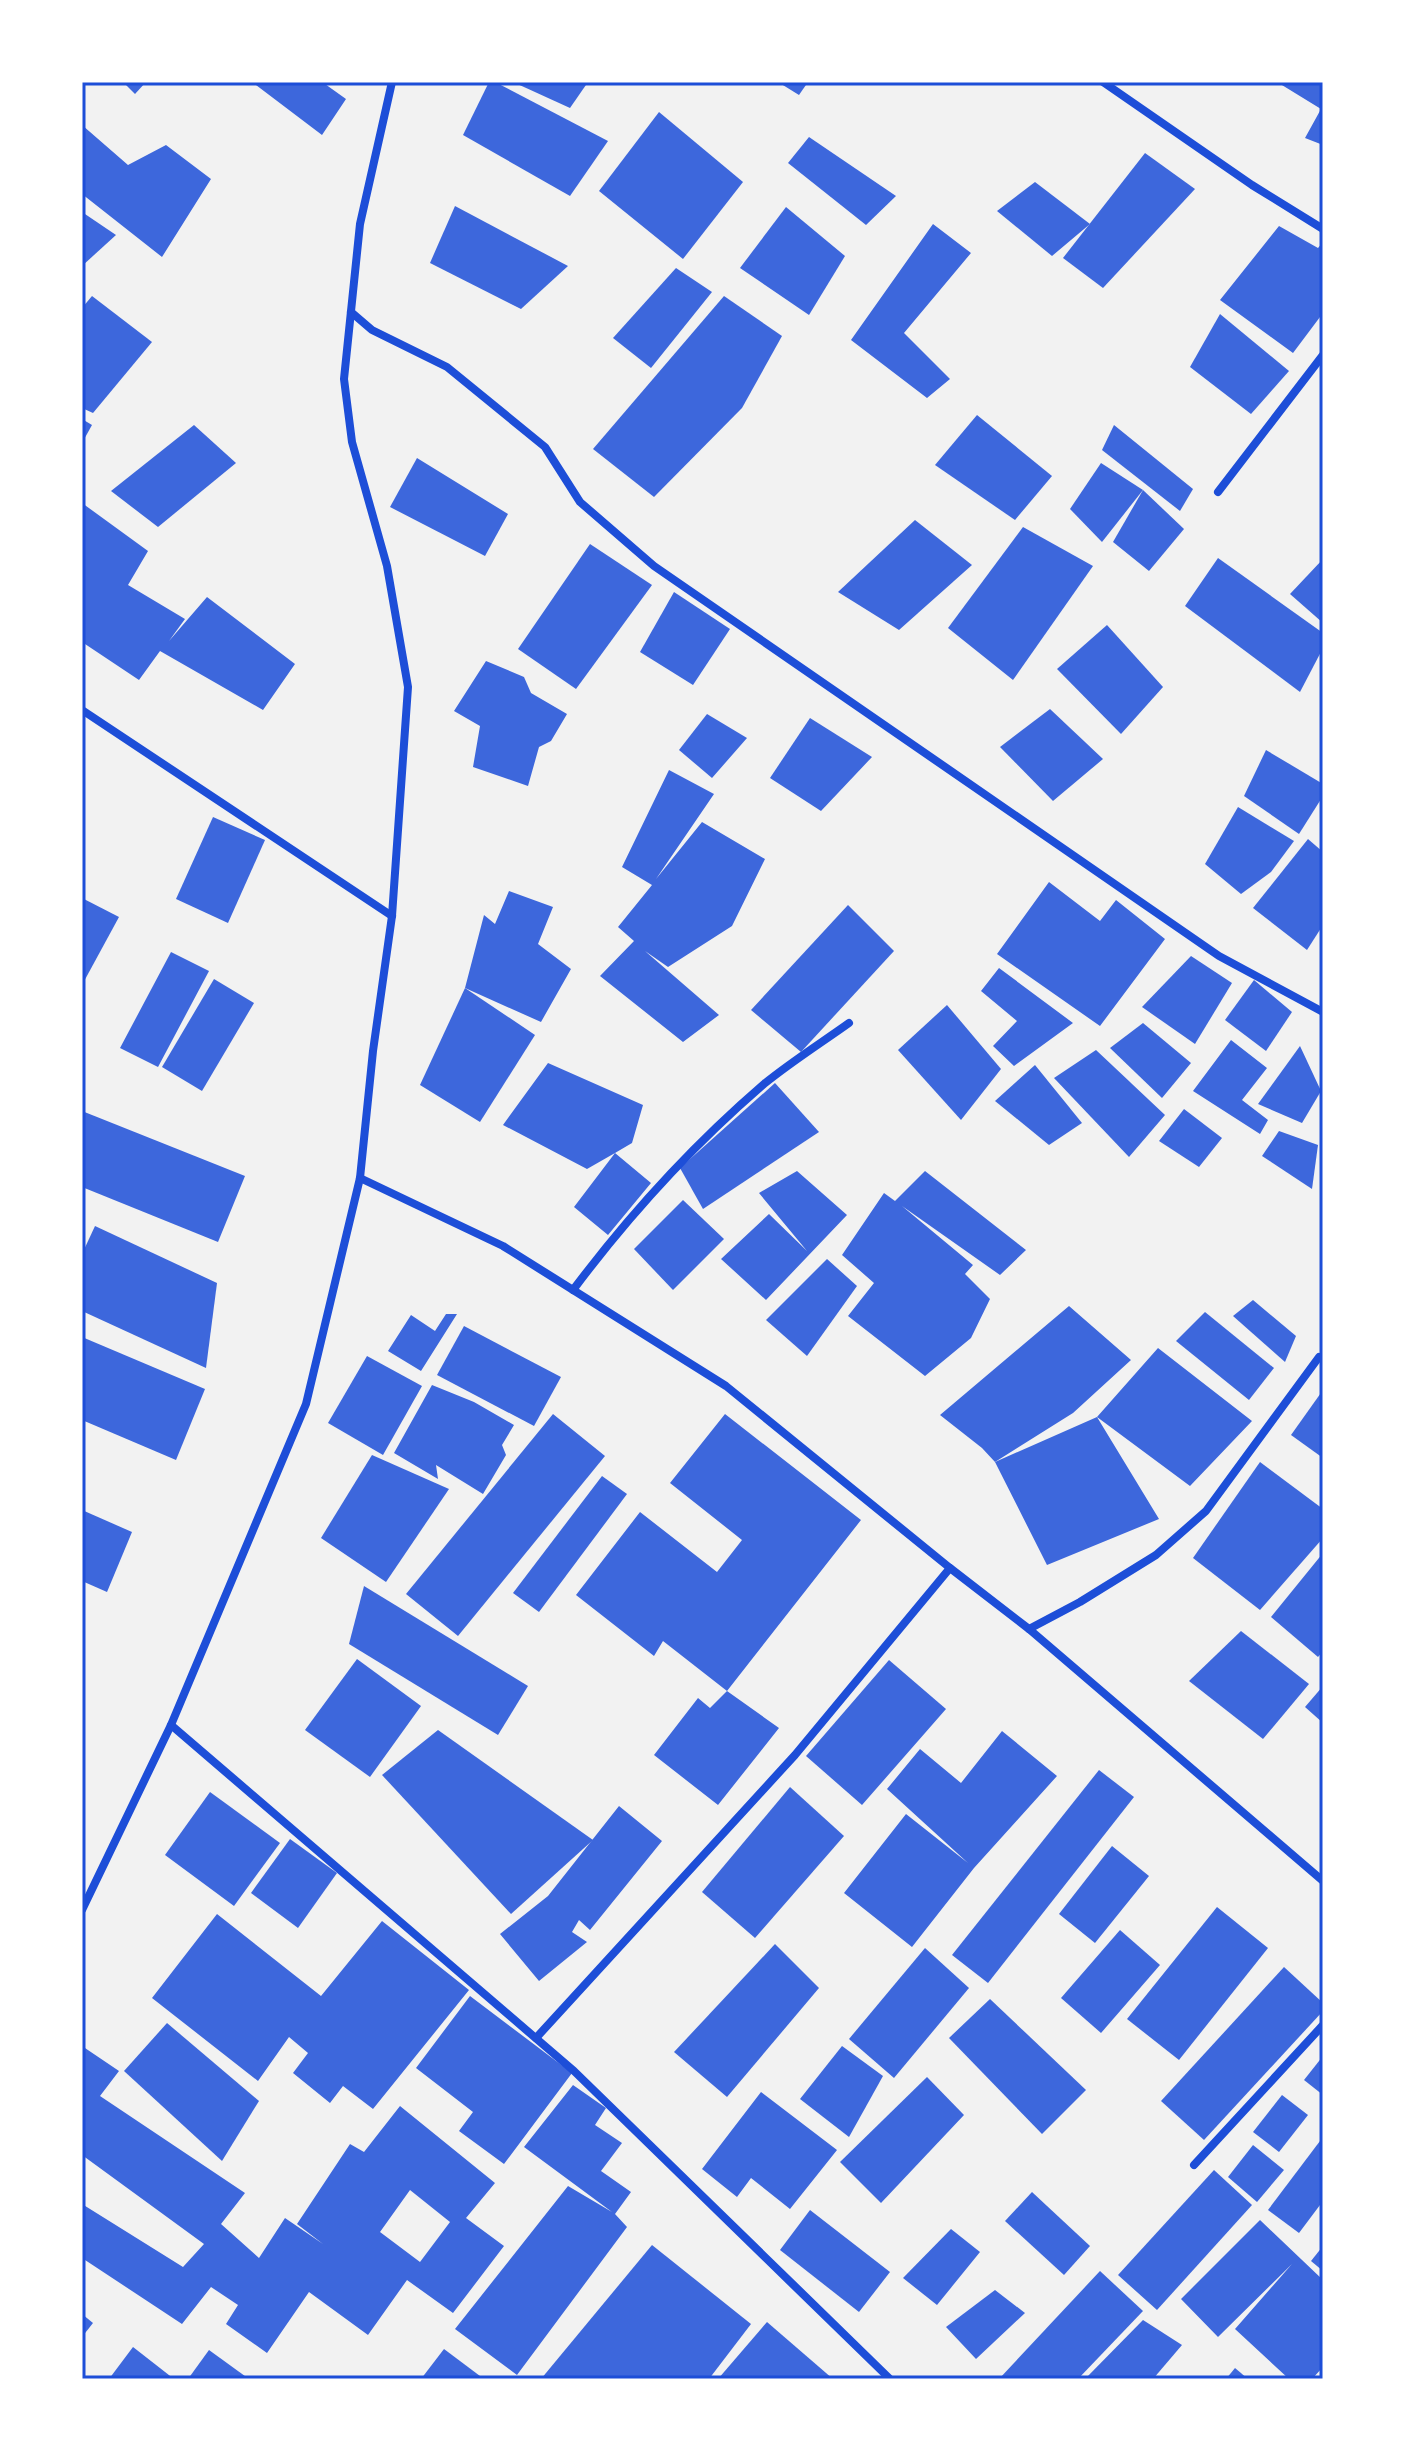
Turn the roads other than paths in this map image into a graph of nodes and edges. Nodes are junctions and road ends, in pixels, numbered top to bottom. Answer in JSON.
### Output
{"nodes":[{"id":1,"x":392,"y":82,"type":"edge"},
{"id":2,"x":1103,"y":82,"type":"edge"},
{"id":3,"x":1323,"y":229,"type":"edge"},
{"id":4,"x":351,"y":312,"type":"junction"},
{"id":5,"x":1323,"y":355,"type":"edge"},
{"id":6,"x":1218,"y":492,"type":"dead end"},
{"id":7,"x":82,"y":710,"type":"edge"},
{"id":8,"x":392,"y":916,"type":"junction"},
{"id":9,"x":1323,"y":1012,"type":"edge"},
{"id":10,"x":849,"y":1023,"type":"dead end"},
{"id":11,"x":360,"y":1178,"type":"junction"},
{"id":12,"x":573,"y":1290,"type":"junction"},
{"id":13,"x":1319,"y":1357,"type":"dead end"},
{"id":14,"x":950,"y":1568,"type":"junction"},
{"id":15,"x":1029,"y":1629,"type":"junction"},
{"id":16,"x":171,"y":1725,"type":"junction"},
{"id":17,"x":1323,"y":1881,"type":"edge"},
{"id":18,"x":82,"y":1910,"type":"edge"},
{"id":19,"x":1323,"y":2025,"type":"edge"},
{"id":20,"x":536,"y":2038,"type":"junction"},
{"id":21,"x":1194,"y":2165,"type":"dead end"},
{"id":22,"x":890,"y":2379,"type":"edge"}],
"edges":[{"from":1,"to":4,"type":"street"},
{"from":2,"to":3,"type":"street"},
{"from":4,"to":8,"type":"street"},
{"from":4,"to":9,"type":"street"},
{"from":5,"to":6,"type":"street"},
{"from":7,"to":8,"type":"street"},
{"from":8,"to":11,"type":"street"},
{"from":10,"to":12,"type":"street"},
{"from":11,"to":12,"type":"street"},
{"from":11,"to":16,"type":"street"},
{"from":12,"to":14,"type":"street"},
{"from":13,"to":15,"type":"street"},
{"from":14,"to":15,"type":"street"},
{"from":14,"to":20,"type":"street"},
{"from":15,"to":17,"type":"street"},
{"from":16,"to":18,"type":"street"},
{"from":16,"to":20,"type":"street"},
{"from":19,"to":21,"type":"street"},
{"from":20,"to":22,"type":"street"}]}
